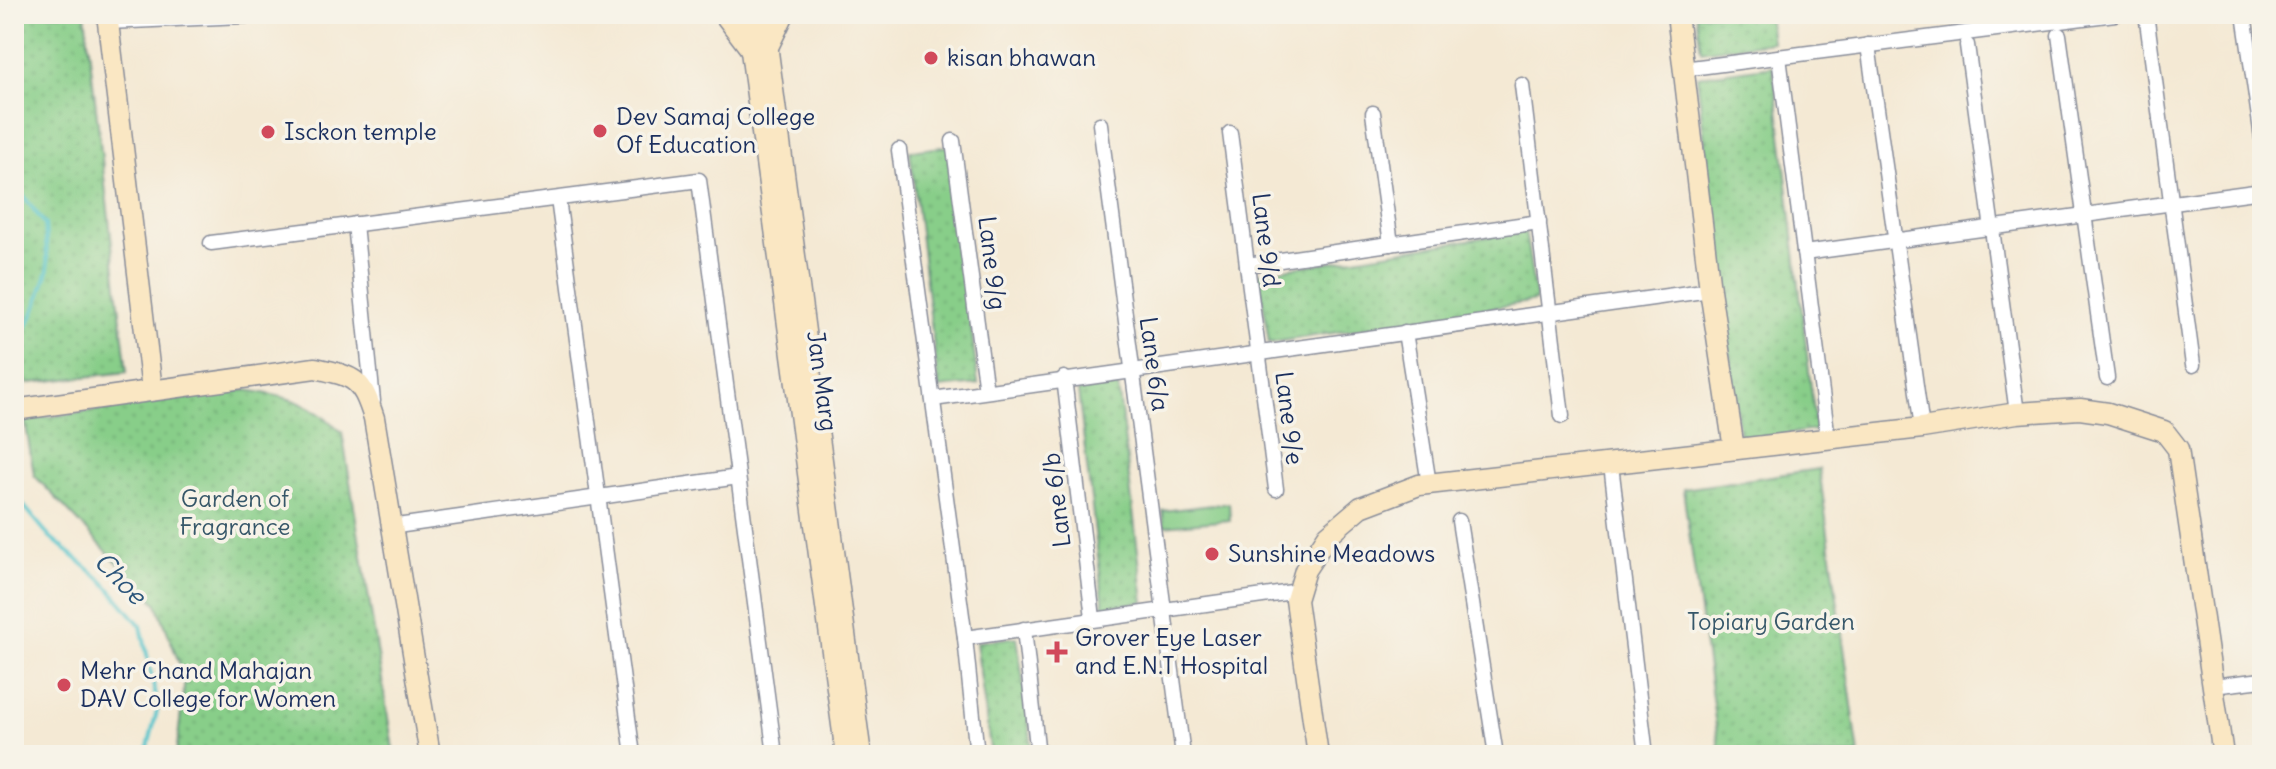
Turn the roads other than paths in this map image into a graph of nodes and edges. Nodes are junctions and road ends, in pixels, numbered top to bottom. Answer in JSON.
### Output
{"nodes":[{"id":1,"x":286,"y":14,"type":"edge"},
{"id":2,"x":724,"y":14,"type":"edge"},
{"id":3,"x":746,"y":14,"type":"edge"},
{"id":4,"x":763,"y":14,"type":"edge"},
{"id":5,"x":784,"y":14,"type":"edge"},
{"id":6,"x":1677,"y":14,"type":"edge"},
{"id":7,"x":2115,"y":14,"type":"edge"},
{"id":8,"x":2244,"y":14,"type":"edge"},
{"id":9,"x":267,"y":15,"type":"edge"},
{"id":10,"x":107,"y":18,"type":"edge"},
{"id":11,"x":2147,"y":21,"type":"dead end"},
{"id":12,"x":2059,"y":35,"type":"dead end"},
{"id":13,"x":1868,"y":45,"type":"junction"},
{"id":14,"x":1967,"y":45,"type":"dead end"},
{"id":15,"x":759,"y":50,"type":"junction"},
{"id":16,"x":1779,"y":57,"type":"junction"},
{"id":17,"x":1683,"y":69,"type":"junction"},
{"id":18,"x":1522,"y":85,"type":"dead end"},
{"id":19,"x":1373,"y":113,"type":"dead end"},
{"id":20,"x":1100,"y":124,"type":"dead end"},
{"id":21,"x":1230,"y":133,"type":"dead end"},
{"id":22,"x":2262,"y":138,"type":"edge"},
{"id":23,"x":953,"y":141,"type":"dead end"},
{"id":24,"x":899,"y":150,"type":"dead end"},
{"id":25,"x":2262,"y":191,"type":"edge"},
{"id":26,"x":558,"y":199,"type":"junction"},
{"id":27,"x":2170,"y":203,"type":"junction"},
{"id":28,"x":2083,"y":215,"type":"junction"},
{"id":29,"x":1539,"y":222,"type":"junction"},
{"id":30,"x":355,"y":224,"type":"junction"},
{"id":31,"x":1993,"y":228,"type":"junction"},
{"id":32,"x":1896,"y":241,"type":"junction"},
{"id":33,"x":211,"y":243,"type":"dead end"},
{"id":34,"x":1391,"y":244,"type":"junction"},
{"id":35,"x":1804,"y":253,"type":"junction"},
{"id":36,"x":1247,"y":265,"type":"junction"},
{"id":37,"x":1710,"y":290,"type":"junction"},
{"id":38,"x":1550,"y":312,"type":"junction"},
{"id":39,"x":1405,"y":332,"type":"junction"},
{"id":40,"x":1258,"y":353,"type":"junction"},
{"id":41,"x":2193,"y":365,"type":"dead end"},
{"id":42,"x":1132,"y":370,"type":"junction"},
{"id":43,"x":1064,"y":378,"type":"junction"},
{"id":44,"x":2107,"y":378,"type":"dead end"},
{"id":45,"x":152,"y":390,"type":"junction"},
{"id":46,"x":986,"y":391,"type":"junction"},
{"id":47,"x":933,"y":399,"type":"junction"},
{"id":48,"x":17,"y":409,"type":"edge"},
{"id":49,"x":2017,"y":413,"type":"junction"},
{"id":50,"x":1562,"y":416,"type":"dead end"},
{"id":51,"x":374,"y":418,"type":"junction"},
{"id":52,"x":1922,"y":428,"type":"junction"},
{"id":53,"x":1828,"y":439,"type":"junction"},
{"id":54,"x":1734,"y":449,"type":"junction"},
{"id":55,"x":1611,"y":465,"type":"junction"},
{"id":56,"x":738,"y":477,"type":"junction"},
{"id":57,"x":1429,"y":484,"type":"junction"},
{"id":58,"x":1276,"y":489,"type":"dead end"},
{"id":59,"x":598,"y":497,"type":"junction"},
{"id":60,"x":1459,"y":521,"type":"dead end"},
{"id":61,"x":390,"y":527,"type":"junction"},
{"id":62,"x":1299,"y":591,"type":"junction"},
{"id":63,"x":1164,"y":609,"type":"junction"},
{"id":64,"x":1093,"y":618,"type":"junction"},
{"id":65,"x":1024,"y":629,"type":"junction"},
{"id":66,"x":965,"y":638,"type":"junction"},
{"id":67,"x":2262,"y":680,"type":"edge"},
{"id":68,"x":2213,"y":686,"type":"junction"},
{"id":69,"x":430,"y":755,"type":"edge"},
{"id":70,"x":633,"y":755,"type":"edge"},
{"id":71,"x":775,"y":755,"type":"edge"},
{"id":72,"x":846,"y":755,"type":"edge"},
{"id":73,"x":861,"y":755,"type":"edge"},
{"id":74,"x":977,"y":755,"type":"edge"},
{"id":75,"x":1038,"y":755,"type":"edge"},
{"id":76,"x":1183,"y":755,"type":"edge"},
{"id":77,"x":1318,"y":755,"type":"edge"},
{"id":78,"x":1496,"y":755,"type":"edge"},
{"id":79,"x":1646,"y":755,"type":"edge"},
{"id":80,"x":2223,"y":755,"type":"edge"}],
"edges":[{"from":1,"to":9,"type":"street"},
{"from":2,"to":15,"type":"street"},
{"from":3,"to":15,"type":"street","name":"Jan Marg"},
{"from":4,"to":15,"type":"street","name":"Jan Marg"},
{"from":5,"to":15,"type":"street"},
{"from":6,"to":17,"type":"street"},
{"from":7,"to":13,"type":"street"},
{"from":8,"to":22,"type":"street"},
{"from":9,"to":10,"type":"street"},
{"from":10,"to":45,"type":"street"},
{"from":11,"to":27,"type":"street"},
{"from":12,"to":28,"type":"street"},
{"from":13,"to":16,"type":"street"},
{"from":13,"to":32,"type":"street"},
{"from":14,"to":31,"type":"street"},
{"from":15,"to":72,"type":"street","name":"Jan Marg"},
{"from":15,"to":73,"type":"street","name":"Jan Marg"},
{"from":16,"to":17,"type":"street"},
{"from":16,"to":35,"type":"street"},
{"from":17,"to":37,"type":"street"},
{"from":18,"to":29,"type":"street"},
{"from":19,"to":34,"type":"street"},
{"from":20,"to":42,"type":"street","name":"Lane 6/a"},
{"from":21,"to":36,"type":"street","name":"Lane 9/d"},
{"from":23,"to":46,"type":"street","name":"Lane 9/g"},
{"from":24,"to":47,"type":"street"},
{"from":25,"to":27,"type":"street"},
{"from":26,"to":30,"type":"street"},
{"from":26,"to":56,"type":"street"},
{"from":26,"to":59,"type":"street"},
{"from":27,"to":28,"type":"street"},
{"from":27,"to":41,"type":"street"},
{"from":28,"to":31,"type":"street"},
{"from":28,"to":44,"type":"street"},
{"from":29,"to":34,"type":"street"},
{"from":29,"to":38,"type":"street"},
{"from":30,"to":33,"type":"street"},
{"from":30,"to":51,"type":"street"},
{"from":31,"to":32,"type":"street"},
{"from":31,"to":49,"type":"street"},
{"from":32,"to":35,"type":"street"},
{"from":32,"to":52,"type":"street"},
{"from":34,"to":36,"type":"street"},
{"from":35,"to":53,"type":"street"},
{"from":36,"to":40,"type":"street","name":"Lane 9/d"},
{"from":37,"to":38,"type":"street"},
{"from":37,"to":54,"type":"street"},
{"from":38,"to":39,"type":"street"},
{"from":38,"to":50,"type":"street"},
{"from":39,"to":40,"type":"street"},
{"from":39,"to":57,"type":"street"},
{"from":40,"to":42,"type":"street"},
{"from":40,"to":58,"type":"street","name":"Lane 9/e"},
{"from":42,"to":43,"type":"street"},
{"from":42,"to":63,"type":"street","name":"Lane 6/a"},
{"from":43,"to":46,"type":"street"},
{"from":43,"to":64,"type":"street","name":"Lane 6/b"},
{"from":45,"to":48,"type":"street"},
{"from":45,"to":51,"type":"street"},
{"from":46,"to":47,"type":"street"},
{"from":47,"to":66,"type":"street"},
{"from":49,"to":52,"type":"street"},
{"from":49,"to":68,"type":"street"},
{"from":51,"to":61,"type":"street"},
{"from":52,"to":53,"type":"street"},
{"from":53,"to":54,"type":"street"},
{"from":54,"to":55,"type":"street"},
{"from":55,"to":57,"type":"street"},
{"from":55,"to":79,"type":"street"},
{"from":56,"to":59,"type":"street"},
{"from":56,"to":71,"type":"street"},
{"from":57,"to":62,"type":"street"},
{"from":59,"to":61,"type":"street"},
{"from":59,"to":70,"type":"street"},
{"from":60,"to":78,"type":"street"},
{"from":61,"to":69,"type":"street"},
{"from":62,"to":63,"type":"street"},
{"from":62,"to":77,"type":"street"},
{"from":63,"to":64,"type":"street"},
{"from":63,"to":76,"type":"street","name":"Lane 6/a"},
{"from":64,"to":65,"type":"street"},
{"from":65,"to":66,"type":"street"},
{"from":65,"to":75,"type":"street"},
{"from":66,"to":74,"type":"street"},
{"from":67,"to":68,"type":"street"},
{"from":68,"to":80,"type":"street"}]}
